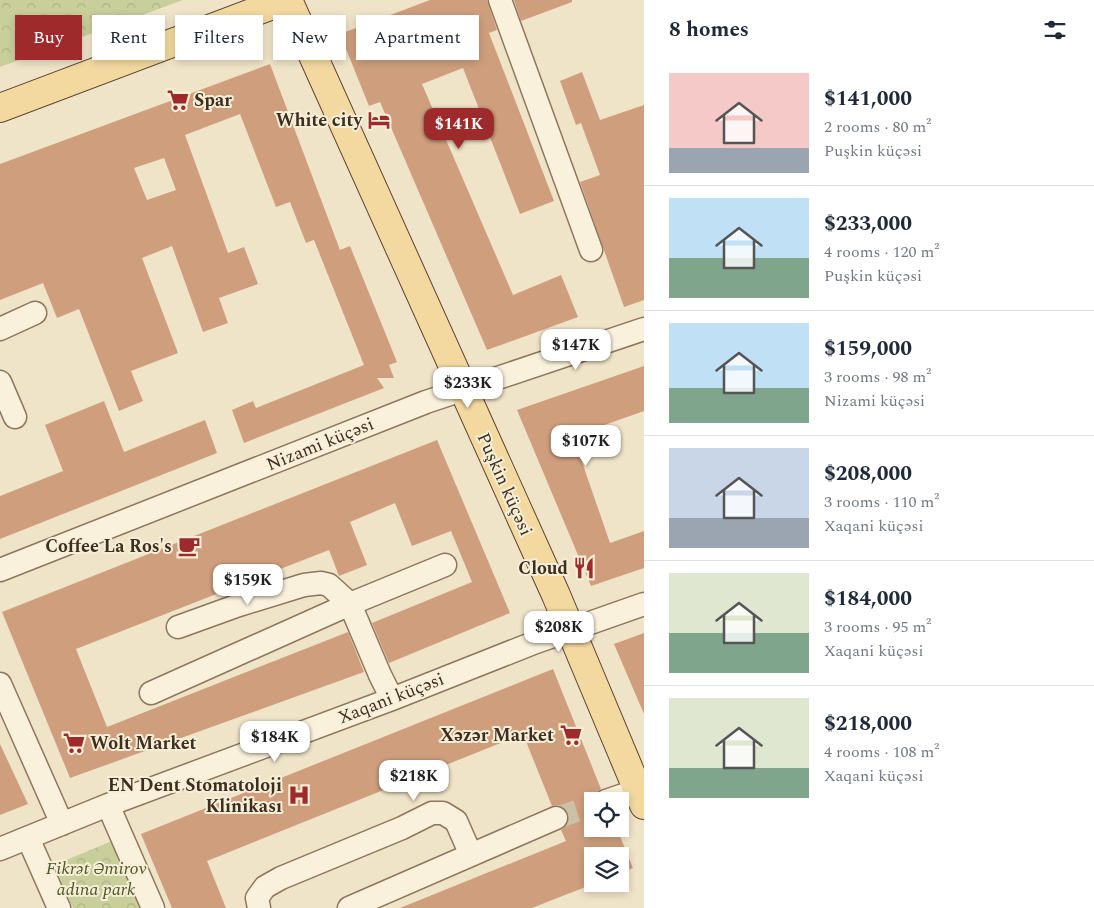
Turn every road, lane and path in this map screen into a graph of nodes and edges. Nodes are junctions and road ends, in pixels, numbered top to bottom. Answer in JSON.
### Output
{"nodes":[{"id":1,"x":287,"y":0,"type":"edge"},
{"id":2,"x":500,"y":0,"type":"edge"},
{"id":3,"x":0,"y":108,"type":"edge"},
{"id":4,"x":591,"y":250,"type":"dead end"},
{"id":5,"x":35,"y":312,"type":"dead end"},
{"id":6,"x":0,"y":329,"type":"edge"},
{"id":7,"x":644,"y":330,"type":"edge"},
{"id":8,"x":0,"y":382,"type":"edge"},
{"id":9,"x":463,"y":390,"type":"junction"},
{"id":10,"x":15,"y":417,"type":"dead end"},
{"id":11,"x":445,"y":565,"type":"dead end"},
{"id":12,"x":0,"y":570,"type":"edge"},
{"id":13,"x":350,"y":604,"type":"junction"},
{"id":14,"x":644,"y":604,"type":"edge"},
{"id":15,"x":178,"y":627,"type":"dead end"},
{"id":16,"x":570,"y":630,"type":"junction"},
{"id":17,"x":0,"y":684,"type":"edge"},
{"id":18,"x":151,"y":693,"type":"dead end"},
{"id":19,"x":392,"y":699,"type":"junction"},
{"id":20,"x":641,"y":797,"type":"edge"},
{"id":21,"x":108,"y":805,"type":"junction"},
{"id":22,"x":556,"y":818,"type":"tunnel mouth"},
{"id":23,"x":62,"y":824,"type":"junction"},
{"id":24,"x":28,"y":838,"type":"junction"},
{"id":25,"x":0,"y":849,"type":"edge"},
{"id":26,"x":471,"y":854,"type":"junction"},
{"id":27,"x":59,"y":908,"type":"edge"},
{"id":28,"x":153,"y":908,"type":"edge"},
{"id":29,"x":259,"y":908,"type":"edge"},
{"id":30,"x":349,"y":908,"type":"edge"}],
"edges":[{"from":1,"to":3,"type":"main road"},
{"from":1,"to":9,"type":"main road","name":"Puşkin küçəsi"},
{"from":2,"to":4,"type":"street"},
{"from":5,"to":6,"type":"street"},
{"from":7,"to":9,"type":"street","name":"Nizami küçəsi"},
{"from":8,"to":10,"type":"street"},
{"from":9,"to":12,"type":"street","name":"Nizami küçəsi"},
{"from":9,"to":16,"type":"main road","name":"Puşkin küçəsi"},
{"from":11,"to":13,"type":"street"},
{"from":13,"to":15,"type":"street"},
{"from":13,"to":18,"type":"street"},
{"from":13,"to":19,"type":"street"},
{"from":14,"to":16,"type":"street","name":"Xaqani küçəsi"},
{"from":16,"to":19,"type":"street","name":"Xaqani küçəsi"},
{"from":16,"to":20,"type":"main road","name":"Puşkin küçəsi"},
{"from":17,"to":23,"type":"street"},
{"from":19,"to":21,"type":"street","name":"Xaqani küçəsi"},
{"from":21,"to":23,"type":"street","name":"Xaqani küçəsi"},
{"from":21,"to":28,"type":"street"},
{"from":22,"to":26,"type":"street"},
{"from":23,"to":24,"type":"street","name":"Xaqani küçəsi"},
{"from":24,"to":25,"type":"street","name":"Xaqani küçəsi"},
{"from":24,"to":27,"type":"street"},
{"from":26,"to":29,"type":"street"},
{"from":26,"to":30,"type":"street"}]}
